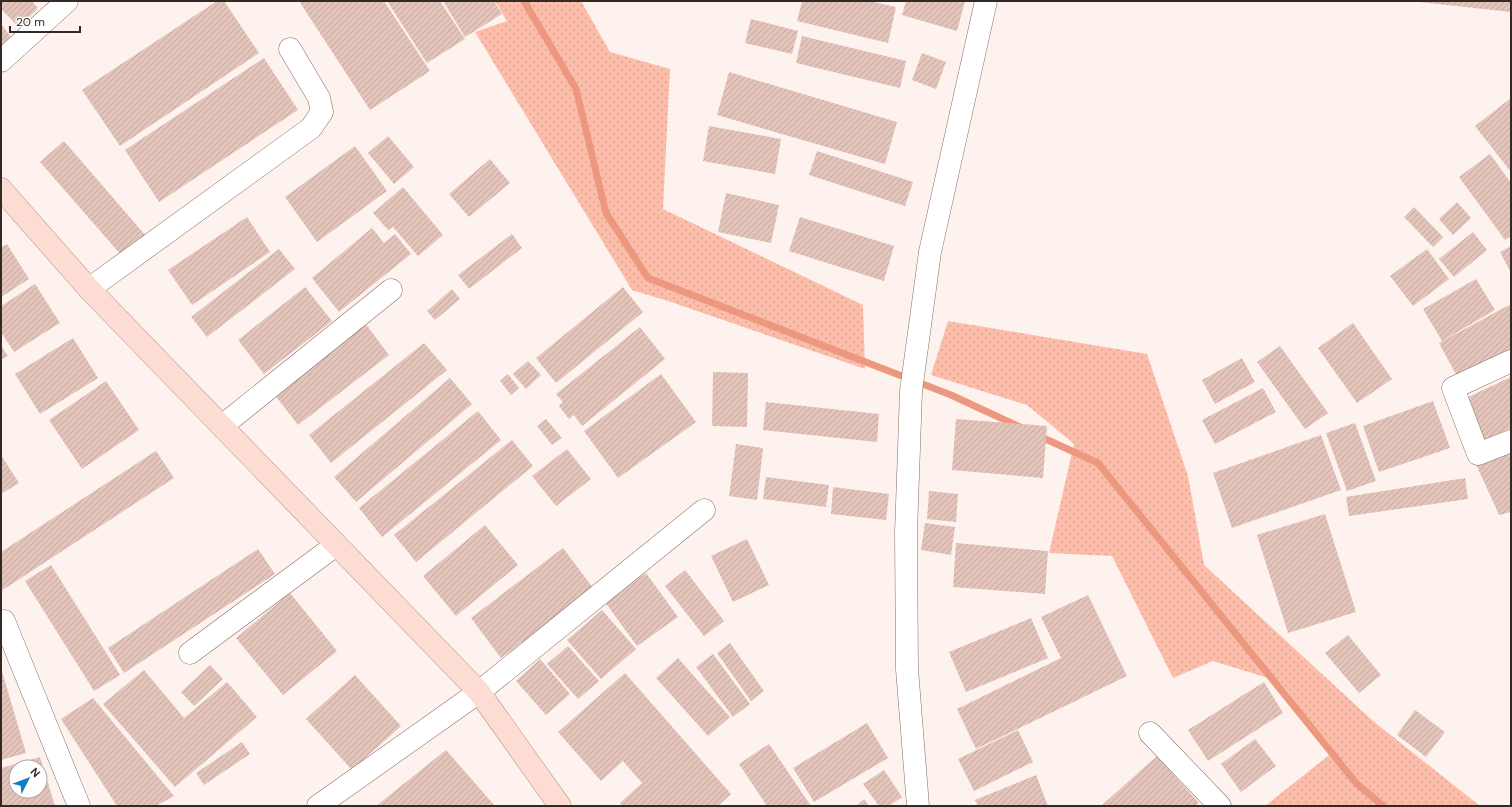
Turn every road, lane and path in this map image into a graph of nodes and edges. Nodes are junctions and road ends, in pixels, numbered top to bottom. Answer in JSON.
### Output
{"nodes":[{"id":1,"x":67,"y":1,"type":"edge"},
{"id":2,"x":986,"y":1,"type":"edge"},
{"id":3,"x":290,"y":49,"type":"dead end"},
{"id":4,"x":1,"y":61,"type":"edge"},
{"id":5,"x":1,"y":189,"type":"edge"},
{"id":6,"x":89,"y":289,"type":"junction"},
{"id":7,"x":391,"y":290,"type":"dead end"},
{"id":8,"x":1511,"y":361,"type":"edge"},
{"id":9,"x":222,"y":426,"type":"junction"},
{"id":10,"x":1511,"y":441,"type":"edge"},
{"id":11,"x":704,"y":510,"type":"dead end"},
{"id":12,"x":336,"y":545,"type":"junction"},
{"id":13,"x":4,"y":621,"type":"dead end"},
{"id":14,"x":190,"y":653,"type":"dead end"},
{"id":15,"x":479,"y":692,"type":"junction"},
{"id":16,"x":1150,"y":733,"type":"dead end"},
{"id":17,"x":79,"y":806,"type":"edge"},
{"id":18,"x":318,"y":806,"type":"edge"},
{"id":19,"x":560,"y":806,"type":"edge"},
{"id":20,"x":918,"y":806,"type":"edge"},
{"id":21,"x":1220,"y":806,"type":"edge"}],
"edges":[{"from":1,"to":4,"type":"street"},
{"from":2,"to":20,"type":"street"},
{"from":3,"to":6,"type":"street"},
{"from":5,"to":6,"type":"main road"},
{"from":6,"to":9,"type":"main road"},
{"from":7,"to":9,"type":"street"},
{"from":8,"to":10,"type":"street"},
{"from":9,"to":12,"type":"main road"},
{"from":11,"to":15,"type":"street"},
{"from":12,"to":14,"type":"street"},
{"from":12,"to":15,"type":"main road"},
{"from":13,"to":17,"type":"street"},
{"from":15,"to":18,"type":"street"},
{"from":15,"to":19,"type":"main road"},
{"from":16,"to":21,"type":"street"}]}
